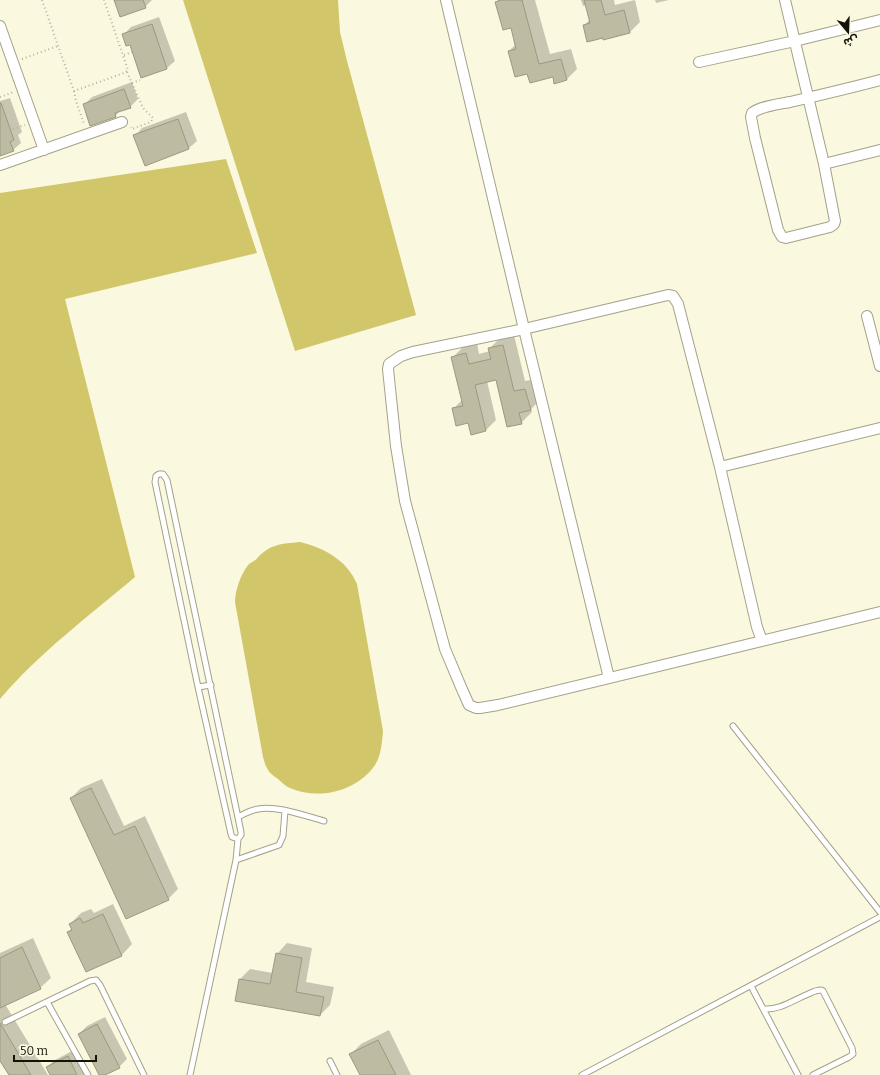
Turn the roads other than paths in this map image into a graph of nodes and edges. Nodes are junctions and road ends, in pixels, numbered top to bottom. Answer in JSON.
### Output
{"nodes":[{"id":1,"x":446,"y":0,"type":"edge"},
{"id":2,"x":784,"y":0,"type":"edge"},
{"id":3,"x":880,"y":20,"type":"edge"},
{"id":4,"x":0,"y":26,"type":"edge"},
{"id":5,"x":795,"y":41,"type":"junction"},
{"id":6,"x":699,"y":62,"type":"dead end"},
{"id":7,"x":880,"y":80,"type":"edge"},
{"id":8,"x":807,"y":98,"type":"junction"},
{"id":9,"x":122,"y":122,"type":"road end"},
{"id":10,"x":44,"y":150,"type":"junction"},
{"id":11,"x":880,"y":150,"type":"edge"},
{"id":12,"x":824,"y":164,"type":"junction"},
{"id":13,"x":0,"y":166,"type":"edge"},
{"id":14,"x":868,"y":316,"type":"dead end"},
{"id":15,"x":524,"y":329,"type":"junction"},
{"id":16,"x":880,"y":366,"type":"edge"},
{"id":17,"x":880,"y":428,"type":"edge"},
{"id":18,"x":720,"y":467,"type":"junction"},
{"id":19,"x":880,"y":612,"type":"edge"},
{"id":20,"x":762,"y":641,"type":"junction"},
{"id":21,"x":609,"y":678,"type":"junction"},
{"id":22,"x":211,"y":685,"type":"junction"},
{"id":23,"x":198,"y":687,"type":"junction"},
{"id":24,"x":733,"y":726,"type":"dead end"},
{"id":25,"x":285,"y":811,"type":"junction"},
{"id":26,"x":238,"y":817,"type":"junction"},
{"id":27,"x":324,"y":821,"type":"dead end"},
{"id":28,"x":238,"y":839,"type":"junction"},
{"id":29,"x":236,"y":860,"type":"junction"},
{"id":30,"x":880,"y":912,"type":"edge"},
{"id":31,"x":880,"y":917,"type":"edge"},
{"id":32,"x":751,"y":986,"type":"junction"},
{"id":33,"x":47,"y":1002,"type":"junction"},
{"id":34,"x":764,"y":1009,"type":"junction"},
{"id":35,"x":5,"y":1022,"type":"dead end"},
{"id":36,"x":330,"y":1061,"type":"dead end"},
{"id":37,"x":88,"y":1075,"type":"edge"},
{"id":38,"x":144,"y":1075,"type":"edge"},
{"id":39,"x":190,"y":1075,"type":"edge"},
{"id":40,"x":337,"y":1075,"type":"edge"},
{"id":41,"x":582,"y":1075,"type":"edge"},
{"id":42,"x":798,"y":1075,"type":"edge"},
{"id":43,"x":813,"y":1075,"type":"edge"}],
"edges":[{"from":1,"to":15,"type":"street"},
{"from":2,"to":5,"type":"street"},
{"from":3,"to":5,"type":"street"},
{"from":4,"to":10,"type":"street"},
{"from":5,"to":6,"type":"street"},
{"from":5,"to":8,"type":"street"},
{"from":7,"to":8,"type":"street"},
{"from":8,"to":12,"type":"street"},
{"from":8,"to":12,"type":"street"},
{"from":9,"to":10,"type":"street"},
{"from":10,"to":13,"type":"street"},
{"from":11,"to":12,"type":"street"},
{"from":14,"to":16,"type":"street"},
{"from":15,"to":18,"type":"street"},
{"from":15,"to":21,"type":"street"},
{"from":15,"to":21,"type":"street"},
{"from":17,"to":18,"type":"street"},
{"from":18,"to":20,"type":"street"},
{"from":19,"to":20,"type":"street"},
{"from":20,"to":21,"type":"street"},
{"from":22,"to":23,"type":"lane"},
{"from":22,"to":23,"type":"lane"},
{"from":22,"to":26,"type":"lane"},
{"from":23,"to":28,"type":"lane"},
{"from":24,"to":30,"type":"lane"},
{"from":25,"to":26,"type":"lane"},
{"from":25,"to":27,"type":"lane"},
{"from":25,"to":29,"type":"lane"},
{"from":26,"to":28,"type":"lane"},
{"from":28,"to":29,"type":"lane"},
{"from":29,"to":39,"type":"lane"},
{"from":31,"to":32,"type":"lane"},
{"from":32,"to":34,"type":"lane"},
{"from":32,"to":41,"type":"lane"},
{"from":33,"to":35,"type":"lane"},
{"from":33,"to":37,"type":"lane"},
{"from":33,"to":38,"type":"lane"},
{"from":34,"to":42,"type":"lane"},
{"from":34,"to":43,"type":"lane"},
{"from":36,"to":40,"type":"lane"}]}
